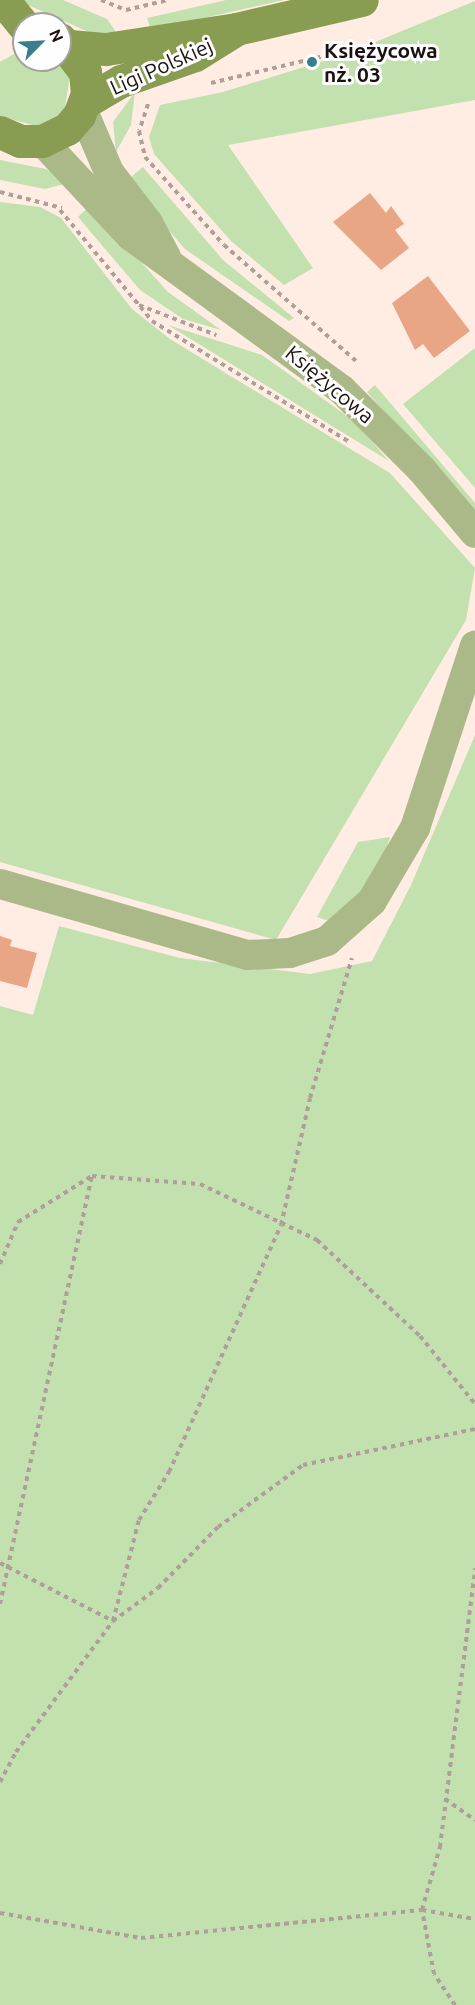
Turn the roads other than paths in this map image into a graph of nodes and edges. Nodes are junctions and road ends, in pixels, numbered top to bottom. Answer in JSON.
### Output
{"nodes":[{"id":1,"x":3,"y":0,"type":"edge"},
{"id":2,"x":362,"y":0,"type":"edge"},
{"id":3,"x":13,"y":12,"type":"edge"},
{"id":4,"x":236,"y":29,"type":"junction"},
{"id":5,"x":72,"y":43,"type":"edge"},
{"id":6,"x":72,"y":52,"type":"edge"},
{"id":7,"x":84,"y":106,"type":"junction"},
{"id":8,"x":14,"y":138,"type":"edge"},
{"id":9,"x":166,"y":257,"type":"junction"},
{"id":10,"x":475,"y":533,"type":"edge"},
{"id":11,"x":471,"y":656,"type":"edge"},
{"id":12,"x":0,"y":884,"type":"edge"}],
"edges":[{"from":1,"to":3,"type":"main road"},
{"from":2,"to":4,"type":"main road","name":"Ligi Polskiej"},
{"from":4,"to":5,"type":"main road","name":"Ligi Polskiej"},
{"from":4,"to":7,"type":"main road","name":"Ligi Polskiej"},
{"from":6,"to":7,"type":"main road"},
{"from":7,"to":8,"type":"main road","name":"Ligi Polskiej"},
{"from":7,"to":9,"type":"street","name":"Księżycowa"},
{"from":8,"to":9,"type":"street","name":"Księżycowa"},
{"from":9,"to":10,"type":"street","name":"Księżycowa"},
{"from":11,"to":12,"type":"street"}]}
